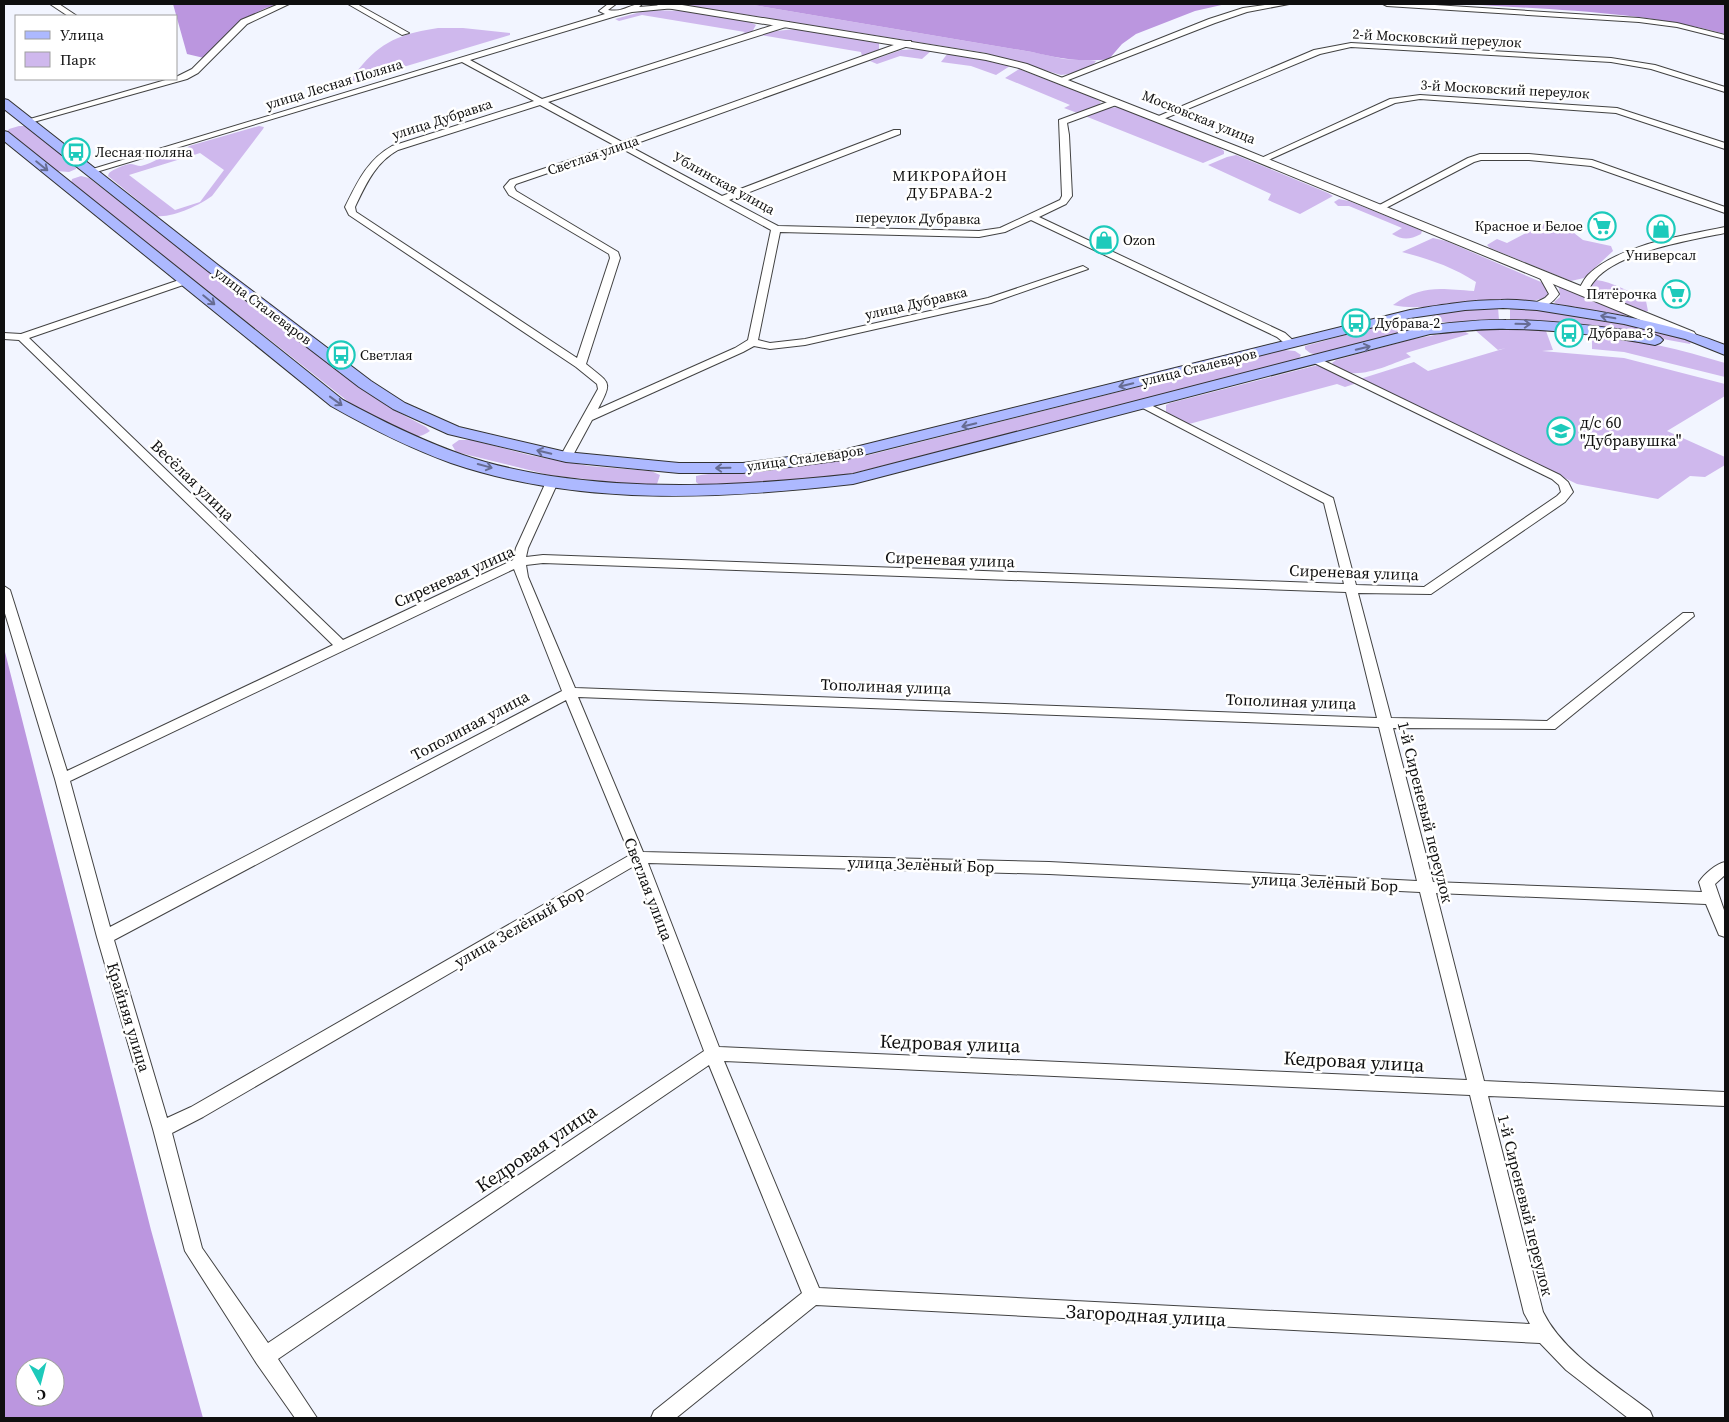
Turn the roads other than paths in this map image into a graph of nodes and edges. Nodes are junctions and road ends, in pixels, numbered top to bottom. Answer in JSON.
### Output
{"nodes":[{"id":1,"x":54,"y":4,"type":"edge"},
{"id":2,"x":286,"y":4,"type":"edge"},
{"id":3,"x":352,"y":4,"type":"edge"},
{"id":4,"x":612,"y":4,"type":"edge"},
{"id":5,"x":638,"y":4,"type":"edge"},
{"id":6,"x":660,"y":4,"type":"edge"},
{"id":7,"x":1285,"y":4,"type":"edge"},
{"id":8,"x":1387,"y":4,"type":"edge"},
{"id":9,"x":675,"y":6,"type":"junction"},
{"id":10,"x":632,"y":10,"type":"junction"},
{"id":11,"x":603,"y":11,"type":"junction"},
{"id":12,"x":618,"y":13,"type":"junction"},
{"id":13,"x":71,"y":15,"type":"edge"},
{"id":14,"x":586,"y":22,"type":"junction"},
{"id":15,"x":786,"y":24,"type":"junction"},
{"id":16,"x":405,"y":33,"type":"dead end"},
{"id":17,"x":1725,"y":38,"type":"edge"},
{"id":18,"x":908,"y":43,"type":"junction"},
{"id":19,"x":462,"y":59,"type":"junction"},
{"id":20,"x":178,"y":78,"type":"edge"},
{"id":21,"x":168,"y":80,"type":"edge"},
{"id":22,"x":1060,"y":80,"type":"junction"},
{"id":23,"x":1725,"y":90,"type":"edge"},
{"id":24,"x":540,"y":101,"type":"junction"},
{"id":25,"x":1116,"y":102,"type":"junction"},
{"id":26,"x":4,"y":103,"type":"edge"},
{"id":27,"x":1158,"y":118,"type":"junction"},
{"id":28,"x":27,"y":122,"type":"junction"},
{"id":29,"x":4,"y":128,"type":"edge"},
{"id":30,"x":897,"y":132,"type":"dead end"},
{"id":31,"x":4,"y":135,"type":"edge"},
{"id":32,"x":622,"y":145,"type":"junction"},
{"id":33,"x":1725,"y":146,"type":"edge"},
{"id":34,"x":1261,"y":160,"type":"junction"},
{"id":35,"x":90,"y":171,"type":"junction"},
{"id":36,"x":58,"y":179,"type":"junction"},
{"id":37,"x":722,"y":199,"type":"junction"},
{"id":38,"x":1379,"y":208,"type":"junction"},
{"id":39,"x":1725,"y":210,"type":"edge"},
{"id":40,"x":1032,"y":217,"type":"junction"},
{"id":41,"x":776,"y":229,"type":"junction"},
{"id":42,"x":1725,"y":230,"type":"edge"},
{"id":43,"x":1083,"y":269,"type":"dead end"},
{"id":44,"x":1544,"y":276,"type":"junction"},
{"id":45,"x":185,"y":281,"type":"junction"},
{"id":46,"x":1583,"y":291,"type":"junction"},
{"id":47,"x":1538,"y":306,"type":"junction"},
{"id":48,"x":1410,"y":314,"type":"junction"},
{"id":49,"x":1430,"y":330,"type":"junction"},
{"id":50,"x":4,"y":336,"type":"edge"},
{"id":51,"x":22,"y":336,"type":"junction"},
{"id":52,"x":1690,"y":336,"type":"junction"},
{"id":53,"x":752,"y":342,"type":"junction"},
{"id":54,"x":1292,"y":344,"type":"junction"},
{"id":55,"x":1725,"y":350,"type":"edge"},
{"id":56,"x":1725,"y":355,"type":"edge"},
{"id":57,"x":1316,"y":360,"type":"junction"},
{"id":58,"x":580,"y":366,"type":"junction"},
{"id":59,"x":1143,"y":404,"type":"junction"},
{"id":60,"x":588,"y":418,"type":"junction"},
{"id":61,"x":454,"y":431,"type":"junction"},
{"id":62,"x":429,"y":448,"type":"junction"},
{"id":63,"x":566,"y":457,"type":"junction"},
{"id":64,"x":679,"y":468,"type":"junction"},
{"id":65,"x":552,"y":482,"type":"junction"},
{"id":66,"x":673,"y":492,"type":"junction"},
{"id":67,"x":519,"y":562,"type":"junction"},
{"id":68,"x":1351,"y":588,"type":"junction"},
{"id":69,"x":4,"y":590,"type":"edge"},
{"id":70,"x":1688,"y":616,"type":"dead end"},
{"id":71,"x":341,"y":646,"type":"junction"},
{"id":72,"x":571,"y":692,"type":"junction"},
{"id":73,"x":1386,"y":723,"type":"junction"},
{"id":74,"x":62,"y":779,"type":"junction"},
{"id":75,"x":638,"y":857,"type":"junction"},
{"id":76,"x":1725,"y":867,"type":"edge"},
{"id":77,"x":1426,"y":887,"type":"junction"},
{"id":78,"x":1711,"y":898,"type":"junction"},
{"id":79,"x":1725,"y":931,"type":"edge"},
{"id":80,"x":105,"y":937,"type":"junction"},
{"id":81,"x":713,"y":1054,"type":"junction"},
{"id":82,"x":1479,"y":1088,"type":"junction"},
{"id":83,"x":1725,"y":1099,"type":"edge"},
{"id":84,"x":162,"y":1129,"type":"junction"},
{"id":85,"x":813,"y":1296,"type":"junction"},
{"id":86,"x":1544,"y":1334,"type":"junction"},
{"id":87,"x":264,"y":1357,"type":"junction"},
{"id":88,"x":307,"y":1418,"type":"edge"},
{"id":89,"x":661,"y":1418,"type":"edge"},
{"id":90,"x":1643,"y":1418,"type":"edge"}],
"edges":[{"from":1,"to":13,"type":"street"},
{"from":2,"to":20,"type":"street"},
{"from":3,"to":16,"type":"street"},
{"from":4,"to":11,"type":"street","name":"улица Лесная Поляна"},
{"from":5,"to":10,"type":"street"},
{"from":6,"to":9,"type":"street","name":"Московская улица"},
{"from":7,"to":22,"type":"street"},
{"from":8,"to":17,"type":"street"},
{"from":9,"to":10,"type":"street","name":"Московская улица"},
{"from":9,"to":15,"type":"street","name":"Московская улица"},
{"from":10,"to":12,"type":"street","name":"Московская улица"},
{"from":11,"to":12,"type":"street"},
{"from":11,"to":14,"type":"street","name":"улица Лесная Поляна"},
{"from":12,"to":14,"type":"street","name":"улица Лесная Поляна"},
{"from":14,"to":19,"type":"street","name":"улица Лесная Поляна"},
{"from":15,"to":18,"type":"street","name":"Московская улица"},
{"from":15,"to":24,"type":"street","name":"улица Дубравка"},
{"from":18,"to":22,"type":"street","name":"Московская улица"},
{"from":18,"to":32,"type":"street","name":"Светлая улица"},
{"from":19,"to":24,"type":"street","name":"Ублинская улица"},
{"from":19,"to":35,"type":"street","name":"улица Лесная Поляна"},
{"from":21,"to":28,"type":"street"},
{"from":22,"to":25,"type":"street","name":"Московская улица"},
{"from":23,"to":27,"type":"street","name":"2-й Московский переулок"},
{"from":24,"to":32,"type":"street","name":"Ублинская улица"},
{"from":24,"to":58,"type":"street","name":"улица Дубравка"},
{"from":25,"to":27,"type":"street","name":"Московская улица"},
{"from":25,"to":40,"type":"street","name":"переулок Дубравка"},
{"from":26,"to":28,"type":"main road","name":"улица Сталеваров"},
{"from":27,"to":34,"type":"street","name":"Московская улица"},
{"from":28,"to":29,"type":"main road"},
{"from":28,"to":35,"type":"main road","name":"улица Сталеваров"},
{"from":30,"to":37,"type":"street"},
{"from":31,"to":36,"type":"main road","name":"улица Сталеваров","one_way":true},
{"from":32,"to":37,"type":"street","name":"Ублинская улица"},
{"from":32,"to":58,"type":"street","name":"Светлая улица"},
{"from":33,"to":34,"type":"street","name":"3-й Московский переулок"},
{"from":34,"to":38,"type":"street","name":"Московская улица"},
{"from":35,"to":36,"type":"main road"},
{"from":35,"to":61,"type":"main road","name":"улица Сталеваров"},
{"from":36,"to":45,"type":"main road","name":"улица Сталеваров"},
{"from":37,"to":41,"type":"street","name":"Ублинская улица"},
{"from":38,"to":39,"type":"street"},
{"from":38,"to":44,"type":"street","name":"Московская улица"},
{"from":40,"to":41,"type":"street","name":"переулок Дубравка"},
{"from":40,"to":54,"type":"street"},
{"from":41,"to":53,"type":"street","name":"Ублинская улица"},
{"from":42,"to":46,"type":"street"},
{"from":43,"to":53,"type":"street","name":"улица Дубравка"},
{"from":44,"to":46,"type":"street","name":"Московская улица"},
{"from":44,"to":47,"type":"street"},
{"from":45,"to":51,"type":"street"},
{"from":45,"to":62,"type":"main road","name":"улица Сталеваров","one_way":true},
{"from":46,"to":52,"type":"street","name":"Московская улица"},
{"from":47,"to":48,"type":"main road","name":"улица Сталеваров"},
{"from":52,"to":47,"type":"main road","name":"улица Сталеваров","one_way":true},
{"from":48,"to":49,"type":"main road"},
{"from":48,"to":54,"type":"main road","name":"улица Сталеваров"},
{"from":49,"to":56,"type":"main road","name":"улица Сталеваров","one_way":true},
{"from":57,"to":49,"type":"main road","name":"улица Сталеваров","one_way":true},
{"from":50,"to":51,"type":"street"},
{"from":51,"to":71,"type":"street","name":"Весёлая улица"},
{"from":52,"to":55,"type":"main road","name":"улица Сталеваров"},
{"from":53,"to":60,"type":"street"},
{"from":54,"to":57,"type":"main road"},
{"from":54,"to":64,"type":"main road","name":"улица Сталеваров","one_way":true},
{"from":57,"to":59,"type":"main road","name":"улица Сталеваров"},
{"from":57,"to":68,"type":"street","name":"Сиреневая улица"},
{"from":58,"to":60,"type":"street","name":"улица Дубравка"},
{"from":59,"to":66,"type":"main road","name":"улица Сталеваров"},
{"from":59,"to":68,"type":"street","name":"1-й Сиреневый переулок"},
{"from":60,"to":63,"type":"street"},
{"from":61,"to":62,"type":"main road"},
{"from":63,"to":61,"type":"main road","name":"улица Сталеваров","one_way":true},
{"from":62,"to":65,"type":"main road","name":"улица Сталеваров","one_way":true},
{"from":63,"to":64,"type":"main road","name":"улица Сталеваров"},
{"from":64,"to":66,"type":"main road"},
{"from":65,"to":66,"type":"main road","name":"улица Сталеваров"},
{"from":65,"to":67,"type":"street"},
{"from":67,"to":68,"type":"street","name":"Сиреневая улица"},
{"from":67,"to":71,"type":"street","name":"Сиреневая улица"},
{"from":67,"to":72,"type":"street","name":"Светлая улица"},
{"from":68,"to":73,"type":"street","name":"1-й Сиреневый переулок"},
{"from":69,"to":74,"type":"street","name":"Крайняя улица"},
{"from":70,"to":73,"type":"street","name":"Тополиная улица"},
{"from":71,"to":74,"type":"street","name":"Сиреневая улица"},
{"from":72,"to":73,"type":"street","name":"Тополиная улица"},
{"from":72,"to":75,"type":"street","name":"Светлая улица"},
{"from":72,"to":80,"type":"street","name":"Тополиная улица"},
{"from":73,"to":77,"type":"street","name":"1-й Сиреневый переулок"},
{"from":74,"to":80,"type":"street","name":"Крайняя улица"},
{"from":75,"to":77,"type":"street","name":"улица Зелёный Бор"},
{"from":75,"to":81,"type":"street","name":"Светлая улица"},
{"from":75,"to":84,"type":"street","name":"улица Зелёный Бор"},
{"from":76,"to":78,"type":"street"},
{"from":77,"to":78,"type":"street","name":"улица Зелёный Бор"},
{"from":77,"to":82,"type":"street","name":"1-й Сиреневый переулок"},
{"from":78,"to":79,"type":"street"},
{"from":80,"to":84,"type":"street","name":"Крайняя улица"},
{"from":81,"to":82,"type":"street","name":"Кедровая улица"},
{"from":81,"to":85,"type":"street","name":"Светлая улица"},
{"from":81,"to":87,"type":"street","name":"Кедровая улица"},
{"from":82,"to":83,"type":"street","name":"Кедровая улица"},
{"from":82,"to":86,"type":"street","name":"1-й Сиреневый переулок"},
{"from":84,"to":87,"type":"street","name":"Крайняя улица"},
{"from":85,"to":86,"type":"street","name":"Загородная улица"},
{"from":85,"to":89,"type":"street"},
{"from":86,"to":90,"type":"street"},
{"from":87,"to":88,"type":"street","name":"Крайняя улица"}]}
